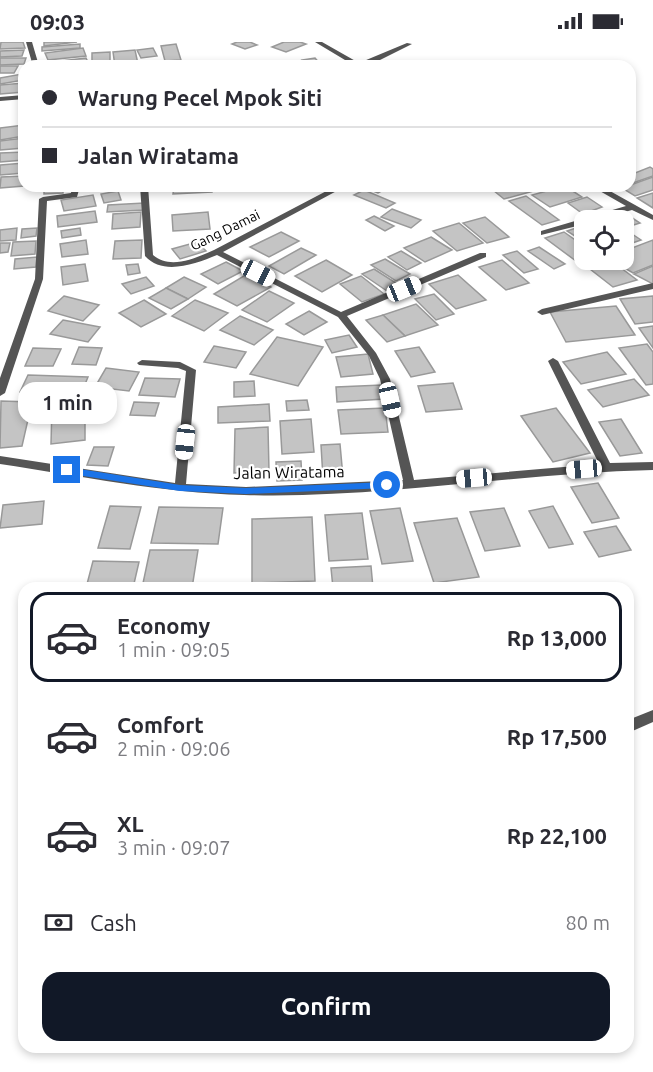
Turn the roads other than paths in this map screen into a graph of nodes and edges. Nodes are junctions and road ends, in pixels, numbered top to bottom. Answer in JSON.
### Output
{"nodes":[{"id":1,"x":29,"y":42,"type":"edge"},
{"id":2,"x":318,"y":42,"type":"edge"},
{"id":3,"x":409,"y":44,"type":"dead end"},
{"id":4,"x":34,"y":60,"type":"edge"},
{"id":5,"x":348,"y":60,"type":"edge"},
{"id":6,"x":375,"y":60,"type":"edge"},
{"id":7,"x":18,"y":98,"type":"edge"},
{"id":8,"x":0,"y":99,"type":"edge"},
{"id":9,"x":75,"y":192,"type":"edge"},
{"id":10,"x":144,"y":192,"type":"edge"},
{"id":11,"x":331,"y":192,"type":"edge"},
{"id":12,"x":606,"y":192,"type":"edge"},
{"id":13,"x":633,"y":207,"type":"junction"},
{"id":14,"x":653,"y":218,"type":"edge"},
{"id":15,"x":544,"y":233,"type":"dead end"},
{"id":16,"x":217,"y":252,"type":"junction"},
{"id":17,"x":483,"y":255,"type":"dead end"},
{"id":18,"x":653,"y":286,"type":"edge"},
{"id":19,"x":542,"y":312,"type":"dead end"},
{"id":20,"x":341,"y":315,"type":"junction"},
{"id":21,"x":553,"y":361,"type":"dead end"},
{"id":22,"x":142,"y":363,"type":"dead end"},
{"id":23,"x":0,"y":393,"type":"edge"},
{"id":24,"x":0,"y":460,"type":"edge"},
{"id":25,"x":653,"y":466,"type":"edge"},
{"id":26,"x":606,"y":467,"type":"junction"},
{"id":27,"x":409,"y":484,"type":"junction"},
{"id":28,"x":180,"y":488,"type":"junction"},
{"id":29,"x":653,"y":716,"type":"edge"},
{"id":30,"x":634,"y":724,"type":"edge"}],
"edges":[{"from":1,"to":4,"type":"street"},
{"from":2,"to":5,"type":"street"},
{"from":3,"to":6,"type":"street"},
{"from":7,"to":8,"type":"street"},
{"from":9,"to":23,"type":"street"},
{"from":10,"to":16,"type":"street","name":"Gang Damai"},
{"from":11,"to":16,"type":"street","name":"Gang Damai"},
{"from":12,"to":13,"type":"street"},
{"from":13,"to":14,"type":"street"},
{"from":13,"to":15,"type":"street"},
{"from":16,"to":20,"type":"street"},
{"from":17,"to":20,"type":"street"},
{"from":18,"to":19,"type":"street"},
{"from":20,"to":27,"type":"street"},
{"from":21,"to":26,"type":"street"},
{"from":22,"to":28,"type":"street"},
{"from":24,"to":28,"type":"street","name":"Jalan Wiratama"},
{"from":25,"to":26,"type":"street","name":"Jalan Wiratama"},
{"from":26,"to":27,"type":"street","name":"Jalan Wiratama"},
{"from":27,"to":28,"type":"street","name":"Jalan Wiratama"},
{"from":29,"to":30,"type":"street"}]}
